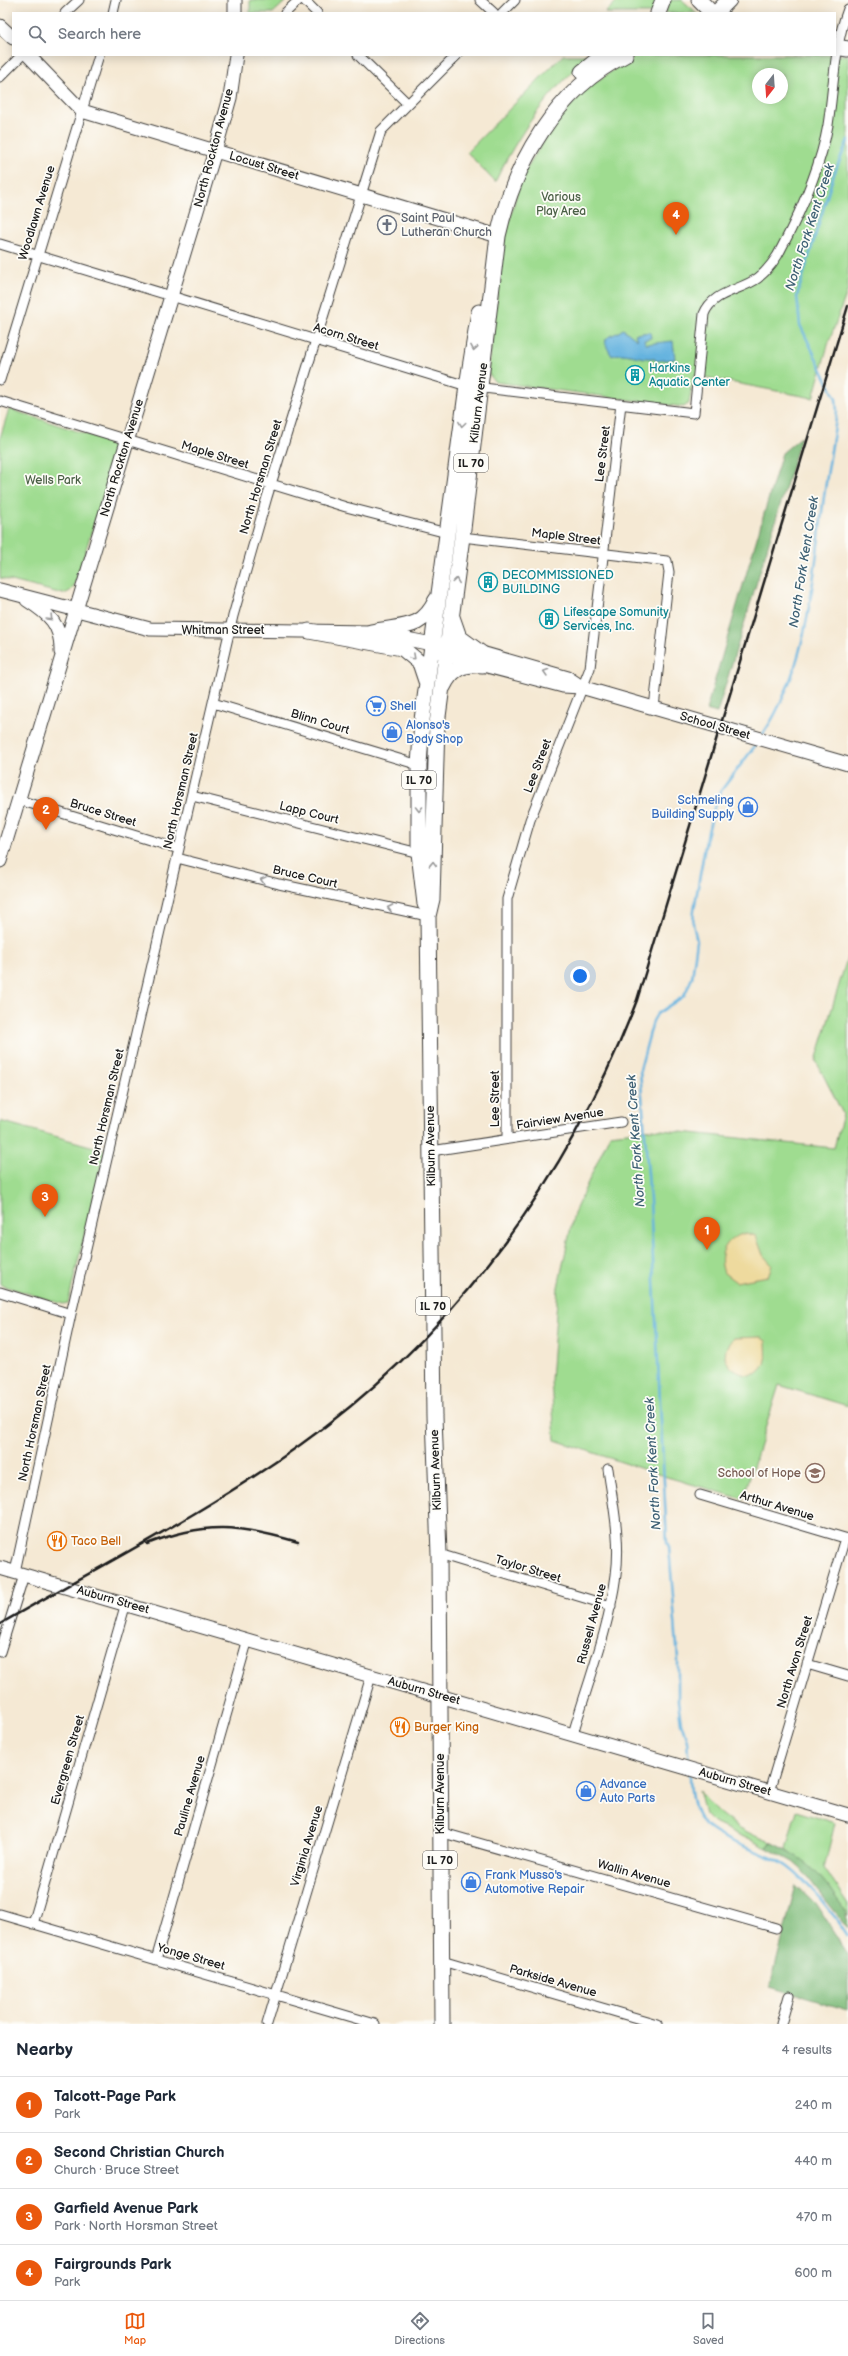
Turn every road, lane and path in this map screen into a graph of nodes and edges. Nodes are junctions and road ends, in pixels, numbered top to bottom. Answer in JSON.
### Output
{"nodes":[{"id":1,"x":78,"y":0,"type":"edge"},
{"id":2,"x":116,"y":0,"type":"edge"},
{"id":3,"x":235,"y":0,"type":"edge"},
{"id":4,"x":299,"y":0,"type":"edge"},
{"id":5,"x":304,"y":0,"type":"edge"},
{"id":6,"x":480,"y":0,"type":"edge"},
{"id":7,"x":515,"y":0,"type":"edge"},
{"id":8,"x":662,"y":0,"type":"edge"},
{"id":9,"x":699,"y":0,"type":"edge"},
{"id":10,"x":729,"y":0,"type":"edge"},
{"id":11,"x":848,"y":9,"type":"edge"},
{"id":12,"x":66,"y":12,"type":"edge"},
{"id":13,"x":113,"y":12,"type":"edge"},
{"id":14,"x":235,"y":12,"type":"edge"},
{"id":15,"x":286,"y":12,"type":"edge"},
{"id":16,"x":316,"y":12,"type":"edge"},
{"id":17,"x":493,"y":12,"type":"edge"},
{"id":18,"x":503,"y":12,"type":"edge"},
{"id":19,"x":658,"y":12,"type":"edge"},
{"id":20,"x":711,"y":12,"type":"edge"},
{"id":21,"x":717,"y":12,"type":"edge"},
{"id":22,"x":0,"y":26,"type":"edge"},
{"id":23,"x":12,"y":37,"type":"edge"},
{"id":24,"x":840,"y":48,"type":"edge"},
{"id":25,"x":21,"y":56,"type":"edge"},
{"id":26,"x":29,"y":56,"type":"edge"},
{"id":27,"x":100,"y":56,"type":"edge"},
{"id":28,"x":237,"y":56,"type":"edge"},
{"id":29,"x":359,"y":56,"type":"edge"},
{"id":30,"x":457,"y":56,"type":"edge"},
{"id":31,"x":602,"y":56,"type":"edge"},
{"id":32,"x":624,"y":56,"type":"edge"},
{"id":33,"x":0,"y":77,"type":"edge"},
{"id":34,"x":407,"y":103,"type":"junction"},
{"id":35,"x":82,"y":111,"type":"junction"},
{"id":36,"x":215,"y":152,"type":"junction"},
{"id":37,"x":360,"y":195,"type":"junction"},
{"id":38,"x":493,"y":236,"type":"junction"},
{"id":39,"x":0,"y":244,"type":"edge"},
{"id":40,"x":36,"y":256,"type":"junction"},
{"id":41,"x":171,"y":297,"type":"junction"},
{"id":42,"x":315,"y":340,"type":"junction"},
{"id":43,"x":0,"y":380,"type":"edge"},
{"id":44,"x":474,"y":387,"type":"junction"},
{"id":45,"x":0,"y":401,"type":"edge"},
{"id":46,"x":621,"y":404,"type":"junction"},
{"id":47,"x":127,"y":440,"type":"junction"},
{"id":48,"x":270,"y":484,"type":"junction"},
{"id":49,"x":447,"y":533,"type":"junction"},
{"id":50,"x":462,"y":537,"type":"junction"},
{"id":51,"x":603,"y":553,"type":"junction"},
{"id":52,"x":0,"y":590,"type":"edge"},
{"id":53,"x":439,"y":594,"type":"junction"},
{"id":54,"x":19,"y":595,"type":"junction"},
{"id":55,"x":78,"y":609,"type":"junction"},
{"id":56,"x":452,"y":611,"type":"junction"},
{"id":57,"x":230,"y":630,"type":"junction"},
{"id":58,"x":309,"y":631,"type":"junction"},
{"id":59,"x":371,"y":632,"type":"junction"},
{"id":60,"x":442,"y":648,"type":"junction"},
{"id":61,"x":482,"y":659,"type":"junction"},
{"id":62,"x":61,"y":664,"type":"junction"},
{"id":63,"x":427,"y":686,"type":"junction"},
{"id":64,"x":581,"y":687,"type":"junction"},
{"id":65,"x":441,"y":692,"type":"junction"},
{"id":66,"x":214,"y":703,"type":"junction"},
{"id":67,"x":654,"y":708,"type":"junction"},
{"id":68,"x":848,"y":764,"type":"edge"},
{"id":69,"x":419,"y":765,"type":"junction"},
{"id":70,"x":192,"y":796,"type":"junction"},
{"id":71,"x":19,"y":800,"type":"junction"},
{"id":72,"x":419,"y":852,"type":"junction"},
{"id":73,"x":178,"y":854,"type":"junction"},
{"id":74,"x":0,"y":861,"type":"edge"},
{"id":75,"x":428,"y":916,"type":"junction"},
{"id":76,"x":620,"y":1122,"type":"dead end"},
{"id":77,"x":507,"y":1139,"type":"junction"},
{"id":78,"x":431,"y":1151,"type":"junction"},
{"id":79,"x":0,"y":1292,"type":"edge"},
{"id":80,"x":71,"y":1314,"type":"junction"},
{"id":81,"x":608,"y":1469,"type":"dead end"},
{"id":82,"x":700,"y":1495,"type":"dead end"},
{"id":83,"x":846,"y":1539,"type":"edge"},
{"id":84,"x":439,"y":1554,"type":"junction"},
{"id":85,"x":0,"y":1568,"type":"edge"},
{"id":86,"x":20,"y":1574,"type":"junction"},
{"id":87,"x":126,"y":1603,"type":"junction"},
{"id":88,"x":611,"y":1606,"type":"junction"},
{"id":89,"x":248,"y":1639,"type":"junction"},
{"id":90,"x":0,"y":1652,"type":"edge"},
{"id":91,"x":807,"y":1664,"type":"junction"},
{"id":92,"x":371,"y":1676,"type":"junction"},
{"id":93,"x":848,"y":1676,"type":"edge"},
{"id":94,"x":440,"y":1696,"type":"junction"},
{"id":95,"x":573,"y":1734,"type":"junction"},
{"id":96,"x":769,"y":1792,"type":"junction"},
{"id":97,"x":848,"y":1815,"type":"edge"},
{"id":98,"x":440,"y":1832,"type":"junction"},
{"id":99,"x":0,"y":1914,"type":"edge"},
{"id":100,"x":33,"y":1924,"type":"junction"},
{"id":101,"x":776,"y":1928,"type":"dead end"},
{"id":102,"x":156,"y":1960,"type":"junction"},
{"id":103,"x":442,"y":1961,"type":"junction"},
{"id":104,"x":275,"y":1994,"type":"junction"},
{"id":105,"x":789,"y":1996,"type":"dead end"},
{"id":106,"x":267,"y":2024,"type":"edge"},
{"id":107,"x":375,"y":2024,"type":"edge"},
{"id":108,"x":442,"y":2024,"type":"edge"},
{"id":109,"x":657,"y":2024,"type":"edge"},
{"id":110,"x":781,"y":2024,"type":"edge"}],
"edges":[{"from":1,"to":12,"type":"street"},
{"from":2,"to":13,"type":"street"},
{"from":3,"to":14,"type":"main road"},
{"from":4,"to":15,"type":"street"},
{"from":5,"to":16,"type":"street"},
{"from":6,"to":17,"type":"street"},
{"from":7,"to":18,"type":"street"},
{"from":8,"to":19,"type":"main road"},
{"from":9,"to":20,"type":"main road"},
{"from":10,"to":21,"type":"main road"},
{"from":11,"to":24,"type":"street"},
{"from":22,"to":23,"type":"main road"},
{"from":24,"to":46,"type":"street","name":"Acorn Street"},
{"from":25,"to":33,"type":"street"},
{"from":26,"to":35,"type":"main road","name":"Locust Street"},
{"from":27,"to":35,"type":"street","name":"Woodlawn Avenue"},
{"from":28,"to":36,"type":"main road","name":"North Rockton Avenue"},
{"from":29,"to":34,"type":"street"},
{"from":30,"to":34,"type":"street","name":"North Horsman Street"},
{"from":31,"to":38,"type":"main road","name":"Kilburn Avenue","number":"IL 70"},
{"from":32,"to":38,"type":"main road","name":"Kilburn Avenue","number":"IL 70"},
{"from":34,"to":37,"type":"street","name":"North Horsman Street"},
{"from":35,"to":36,"type":"main road","name":"Locust Street"},
{"from":35,"to":40,"type":"street","name":"Woodlawn Avenue"},
{"from":36,"to":37,"type":"main road","name":"Locust Street"},
{"from":36,"to":41,"type":"main road","name":"North Rockton Avenue"},
{"from":37,"to":38,"type":"main road","name":"Locust Street"},
{"from":37,"to":42,"type":"street","name":"North Horsman Street"},
{"from":38,"to":44,"type":"main road","name":"Kilburn Avenue","number":"IL 70"},
{"from":39,"to":40,"type":"street","name":"Acorn Street"},
{"from":40,"to":41,"type":"street","name":"Acorn Street"},
{"from":40,"to":43,"type":"street","name":"Woodlawn Avenue"},
{"from":41,"to":42,"type":"street","name":"Acorn Street"},
{"from":41,"to":47,"type":"main road","name":"North Rockton Avenue"},
{"from":42,"to":44,"type":"street","name":"Acorn Street"},
{"from":42,"to":48,"type":"street","name":"North Horsman Street"},
{"from":44,"to":46,"type":"street","name":"Acorn Street"},
{"from":44,"to":49,"type":"main road","name":"Kilburn Avenue","number":"IL 70","one_way":true},
{"from":44,"to":50,"type":"main road","name":"Kilburn Avenue","number":"IL 70"},
{"from":45,"to":47,"type":"street","name":"Maple Street"},
{"from":46,"to":51,"type":"street","name":"Lee Street"},
{"from":47,"to":48,"type":"street","name":"Maple Street"},
{"from":47,"to":55,"type":"main road","name":"North Rockton Avenue"},
{"from":48,"to":49,"type":"street","name":"Maple Street"},
{"from":48,"to":57,"type":"street","name":"North Horsman Street"},
{"from":49,"to":53,"type":"main road","name":"Kilburn Avenue","number":"IL 70"},
{"from":50,"to":51,"type":"street","name":"Maple Street"},
{"from":56,"to":50,"type":"main road","name":"Kilburn Avenue","number":"IL 70","one_way":true},
{"from":51,"to":64,"type":"street","name":"Lee Street"},
{"from":51,"to":67,"type":"street","name":"Maple Street"},
{"from":52,"to":54,"type":"main road","name":"Whitman Street"},
{"from":53,"to":59,"type":"main road"},
{"from":53,"to":60,"type":"main road","name":"Kilburn Avenue","number":"IL 70"},
{"from":54,"to":55,"type":"main road","name":"Whitman Street"},
{"from":54,"to":62,"type":"main road","one_way":true},
{"from":55,"to":57,"type":"main road","name":"Whitman Street"},
{"from":55,"to":62,"type":"main road","name":"North Rockton Avenue"},
{"from":56,"to":60,"type":"main road","name":"Kilburn Avenue","number":"IL 70"},
{"from":56,"to":61,"type":"main road"},
{"from":57,"to":58,"type":"main road","name":"Whitman Street"},
{"from":57,"to":66,"type":"street","name":"North Horsman Street"},
{"from":58,"to":59,"type":"main road","name":"Whitman Street"},
{"from":58,"to":63,"type":"main road","one_way":true},
{"from":59,"to":60,"type":"main road","name":"Whitman Street"},
{"from":60,"to":61,"type":"main road","name":"School Street"},
{"from":60,"to":63,"type":"main road","name":"Kilburn Avenue","number":"IL 70"},
{"from":60,"to":65,"type":"main road","name":"Kilburn Avenue","number":"IL 70"},
{"from":61,"to":64,"type":"main road","name":"School Street"},
{"from":61,"to":65,"type":"main road"},
{"from":62,"to":71,"type":"main road","name":"North Rockton Avenue"},
{"from":63,"to":69,"type":"main road","name":"Kilburn Avenue","number":"IL 70"},
{"from":64,"to":67,"type":"main road","name":"School Street"},
{"from":64,"to":77,"type":"street","name":"Lee Street"},
{"from":75,"to":65,"type":"main road","name":"Kilburn Avenue","number":"IL 70","one_way":true},
{"from":66,"to":69,"type":"street","name":"Blinn Court"},
{"from":66,"to":70,"type":"street","name":"North Horsman Street"},
{"from":67,"to":68,"type":"main road","name":"School Street"},
{"from":69,"to":72,"type":"main road","name":"Kilburn Avenue","number":"IL 70","one_way":true},
{"from":70,"to":72,"type":"street","name":"Lapp Court"},
{"from":70,"to":73,"type":"street","name":"North Horsman Street"},
{"from":71,"to":73,"type":"street","name":"Bruce Street"},
{"from":71,"to":74,"type":"main road","name":"North Rockton Avenue"},
{"from":72,"to":75,"type":"main road","name":"Kilburn Avenue","number":"IL 70"},
{"from":75,"to":73,"type":"street","name":"Bruce Court","one_way":true},
{"from":73,"to":80,"type":"street","name":"North Horsman Street"},
{"from":75,"to":78,"type":"main road","name":"Kilburn Avenue","number":"IL 70"},
{"from":76,"to":77,"type":"street","name":"Fairview Avenue"},
{"from":77,"to":78,"type":"street","name":"Fairview Avenue"},
{"from":78,"to":84,"type":"main road","name":"Kilburn Avenue","number":"IL 70"},
{"from":79,"to":80,"type":"street"},
{"from":80,"to":86,"type":"street","name":"North Horsman Street"},
{"from":81,"to":88,"type":"street","name":"Russell Avenue"},
{"from":82,"to":83,"type":"street","name":"Arthur Avenue"},
{"from":83,"to":91,"type":"street","name":"North Avon Street"},
{"from":84,"to":88,"type":"street","name":"Taylor Street"},
{"from":84,"to":94,"type":"main road","name":"Kilburn Avenue","number":"IL 70"},
{"from":85,"to":86,"type":"main road","name":"Auburn Street"},
{"from":86,"to":87,"type":"main road","name":"Auburn Street"},
{"from":86,"to":90,"type":"street","name":"North Horsman Street"},
{"from":87,"to":89,"type":"main road","name":"Auburn Street"},
{"from":87,"to":100,"type":"street","name":"Evergreen Street"},
{"from":88,"to":95,"type":"street","name":"Russell Avenue"},
{"from":89,"to":92,"type":"main road","name":"Auburn Street"},
{"from":89,"to":102,"type":"street","name":"Pauline Avenue"},
{"from":91,"to":93,"type":"street"},
{"from":91,"to":96,"type":"street","name":"North Avon Street"},
{"from":92,"to":94,"type":"main road","name":"Auburn Street"},
{"from":92,"to":104,"type":"street","name":"Virginia Avenue"},
{"from":94,"to":95,"type":"main road","name":"Auburn Street"},
{"from":94,"to":98,"type":"main road","name":"Kilburn Avenue","number":"IL 70"},
{"from":95,"to":96,"type":"main road","name":"Auburn Street"},
{"from":96,"to":97,"type":"main road","name":"Auburn Street"},
{"from":98,"to":101,"type":"street","name":"Wallin Avenue"},
{"from":98,"to":103,"type":"main road","name":"Kilburn Avenue","number":"IL 70"},
{"from":99,"to":100,"type":"street","name":"Yonge Street"},
{"from":100,"to":102,"type":"street","name":"Yonge Street"},
{"from":102,"to":104,"type":"street","name":"Yonge Street"},
{"from":103,"to":108,"type":"main road","name":"Kilburn Avenue","number":"IL 70"},
{"from":103,"to":109,"type":"street","name":"Parkside Avenue"},
{"from":104,"to":106,"type":"street","name":"Virginia Avenue"},
{"from":104,"to":107,"type":"street","name":"Yonge Street"},
{"from":105,"to":110,"type":"street"}]}
